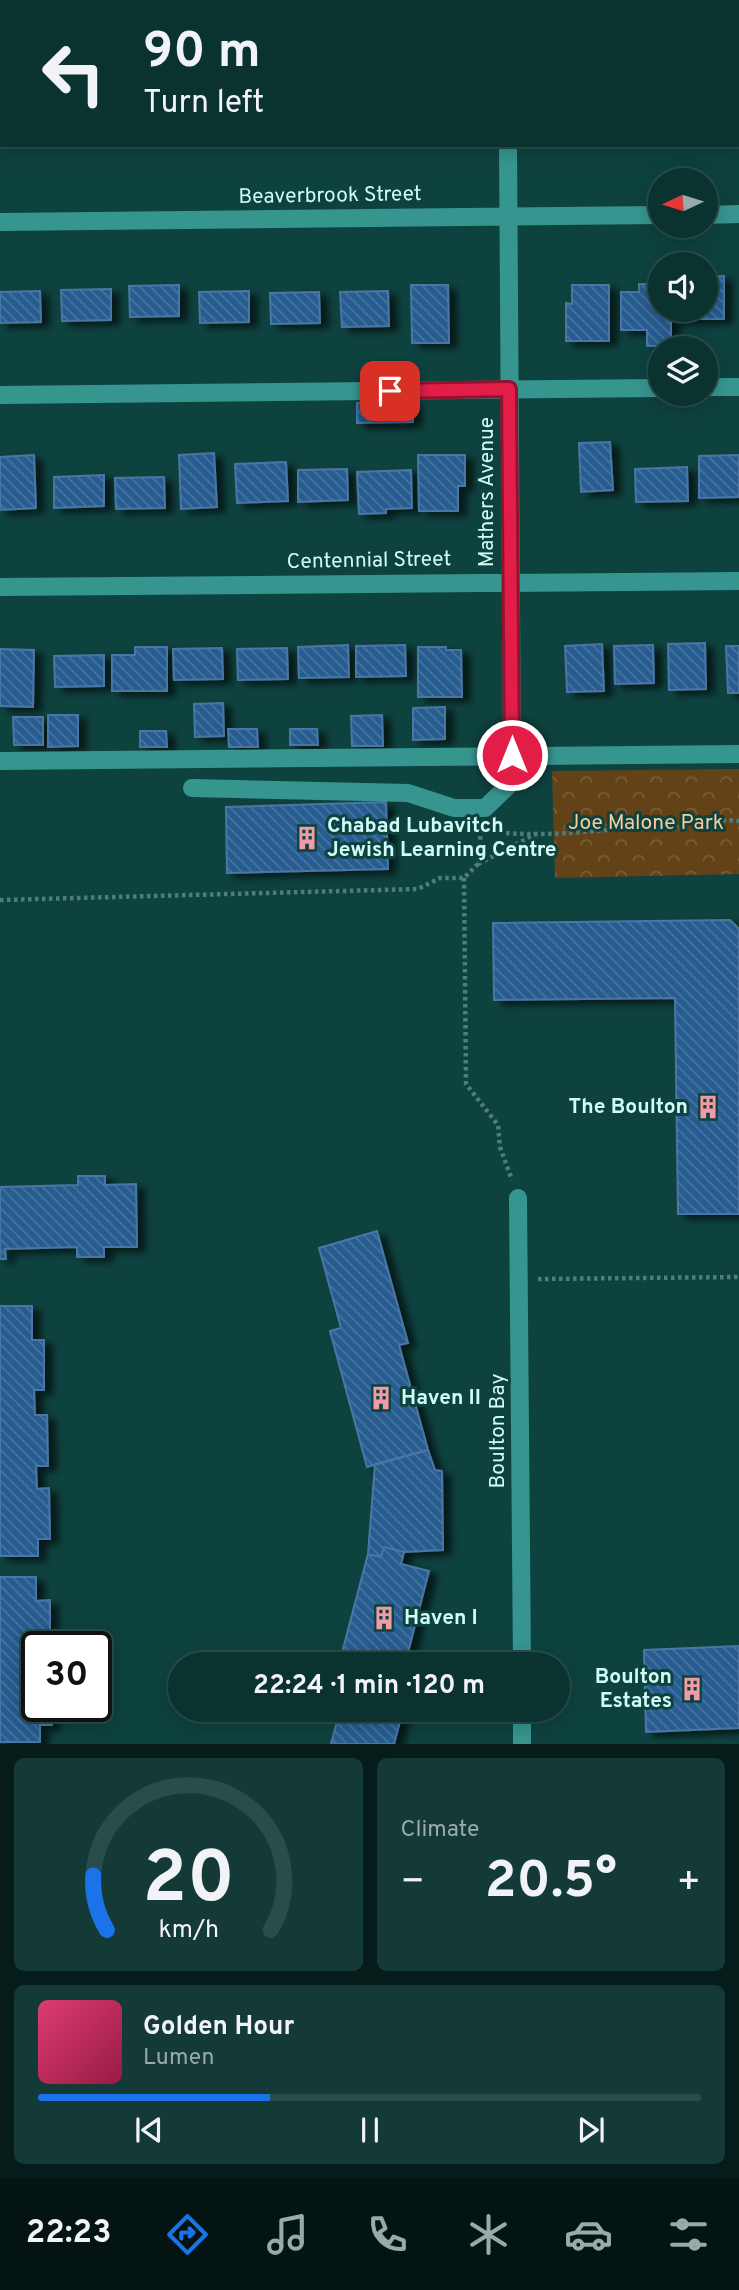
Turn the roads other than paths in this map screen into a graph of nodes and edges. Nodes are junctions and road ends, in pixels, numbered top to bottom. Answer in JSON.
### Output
{"nodes":[{"id":1,"x":508,"y":147,"type":"edge"},
{"id":2,"x":739,"y":214,"type":"edge"},
{"id":3,"x":648,"y":215,"type":"edge"},
{"id":4,"x":718,"y":215,"type":"edge"},
{"id":5,"x":508,"y":217,"type":"junction"},
{"id":6,"x":0,"y":222,"type":"edge"},
{"id":7,"x":718,"y":387,"type":"edge"},
{"id":8,"x":739,"y":387,"type":"edge"},
{"id":9,"x":648,"y":388,"type":"edge"},
{"id":10,"x":509,"y":389,"type":"junction"},
{"id":11,"x":0,"y":395,"type":"edge"},
{"id":12,"x":739,"y":580,"type":"edge"},
{"id":13,"x":511,"y":582,"type":"junction"},
{"id":14,"x":0,"y":587,"type":"edge"},
{"id":15,"x":739,"y":754,"type":"edge"},
{"id":16,"x":512,"y":755,"type":"junction"},
{"id":17,"x":0,"y":761,"type":"edge"},
{"id":18,"x":192,"y":789,"type":"dead end"},
{"id":19,"x":518,"y":1198,"type":"road end"},
{"id":20,"x":522,"y":1652,"type":"edge"},
{"id":21,"x":522,"y":1722,"type":"edge"},
{"id":22,"x":522,"y":1744,"type":"edge"}],
"edges":[{"from":1,"to":5,"type":"street","name":"Mathers Avenue"},
{"from":2,"to":4,"type":"street"},
{"from":3,"to":5,"type":"street","name":"Beaverbrook Street"},
{"from":5,"to":6,"type":"street","name":"Beaverbrook Street"},
{"from":5,"to":10,"type":"street","name":"Mathers Avenue"},
{"from":7,"to":8,"type":"street"},
{"from":9,"to":10,"type":"street"},
{"from":10,"to":11,"type":"street"},
{"from":10,"to":13,"type":"street","name":"Mathers Avenue"},
{"from":12,"to":13,"type":"street","name":"Centennial Street"},
{"from":13,"to":14,"type":"street","name":"Centennial Street"},
{"from":13,"to":16,"type":"street","name":"Mathers Avenue"},
{"from":15,"to":16,"type":"street"},
{"from":16,"to":17,"type":"street"},
{"from":16,"to":18,"type":"street","name":"Mathers Avenue"},
{"from":19,"to":20,"type":"street","name":"Boulton Bay"},
{"from":21,"to":22,"type":"street"}]}
